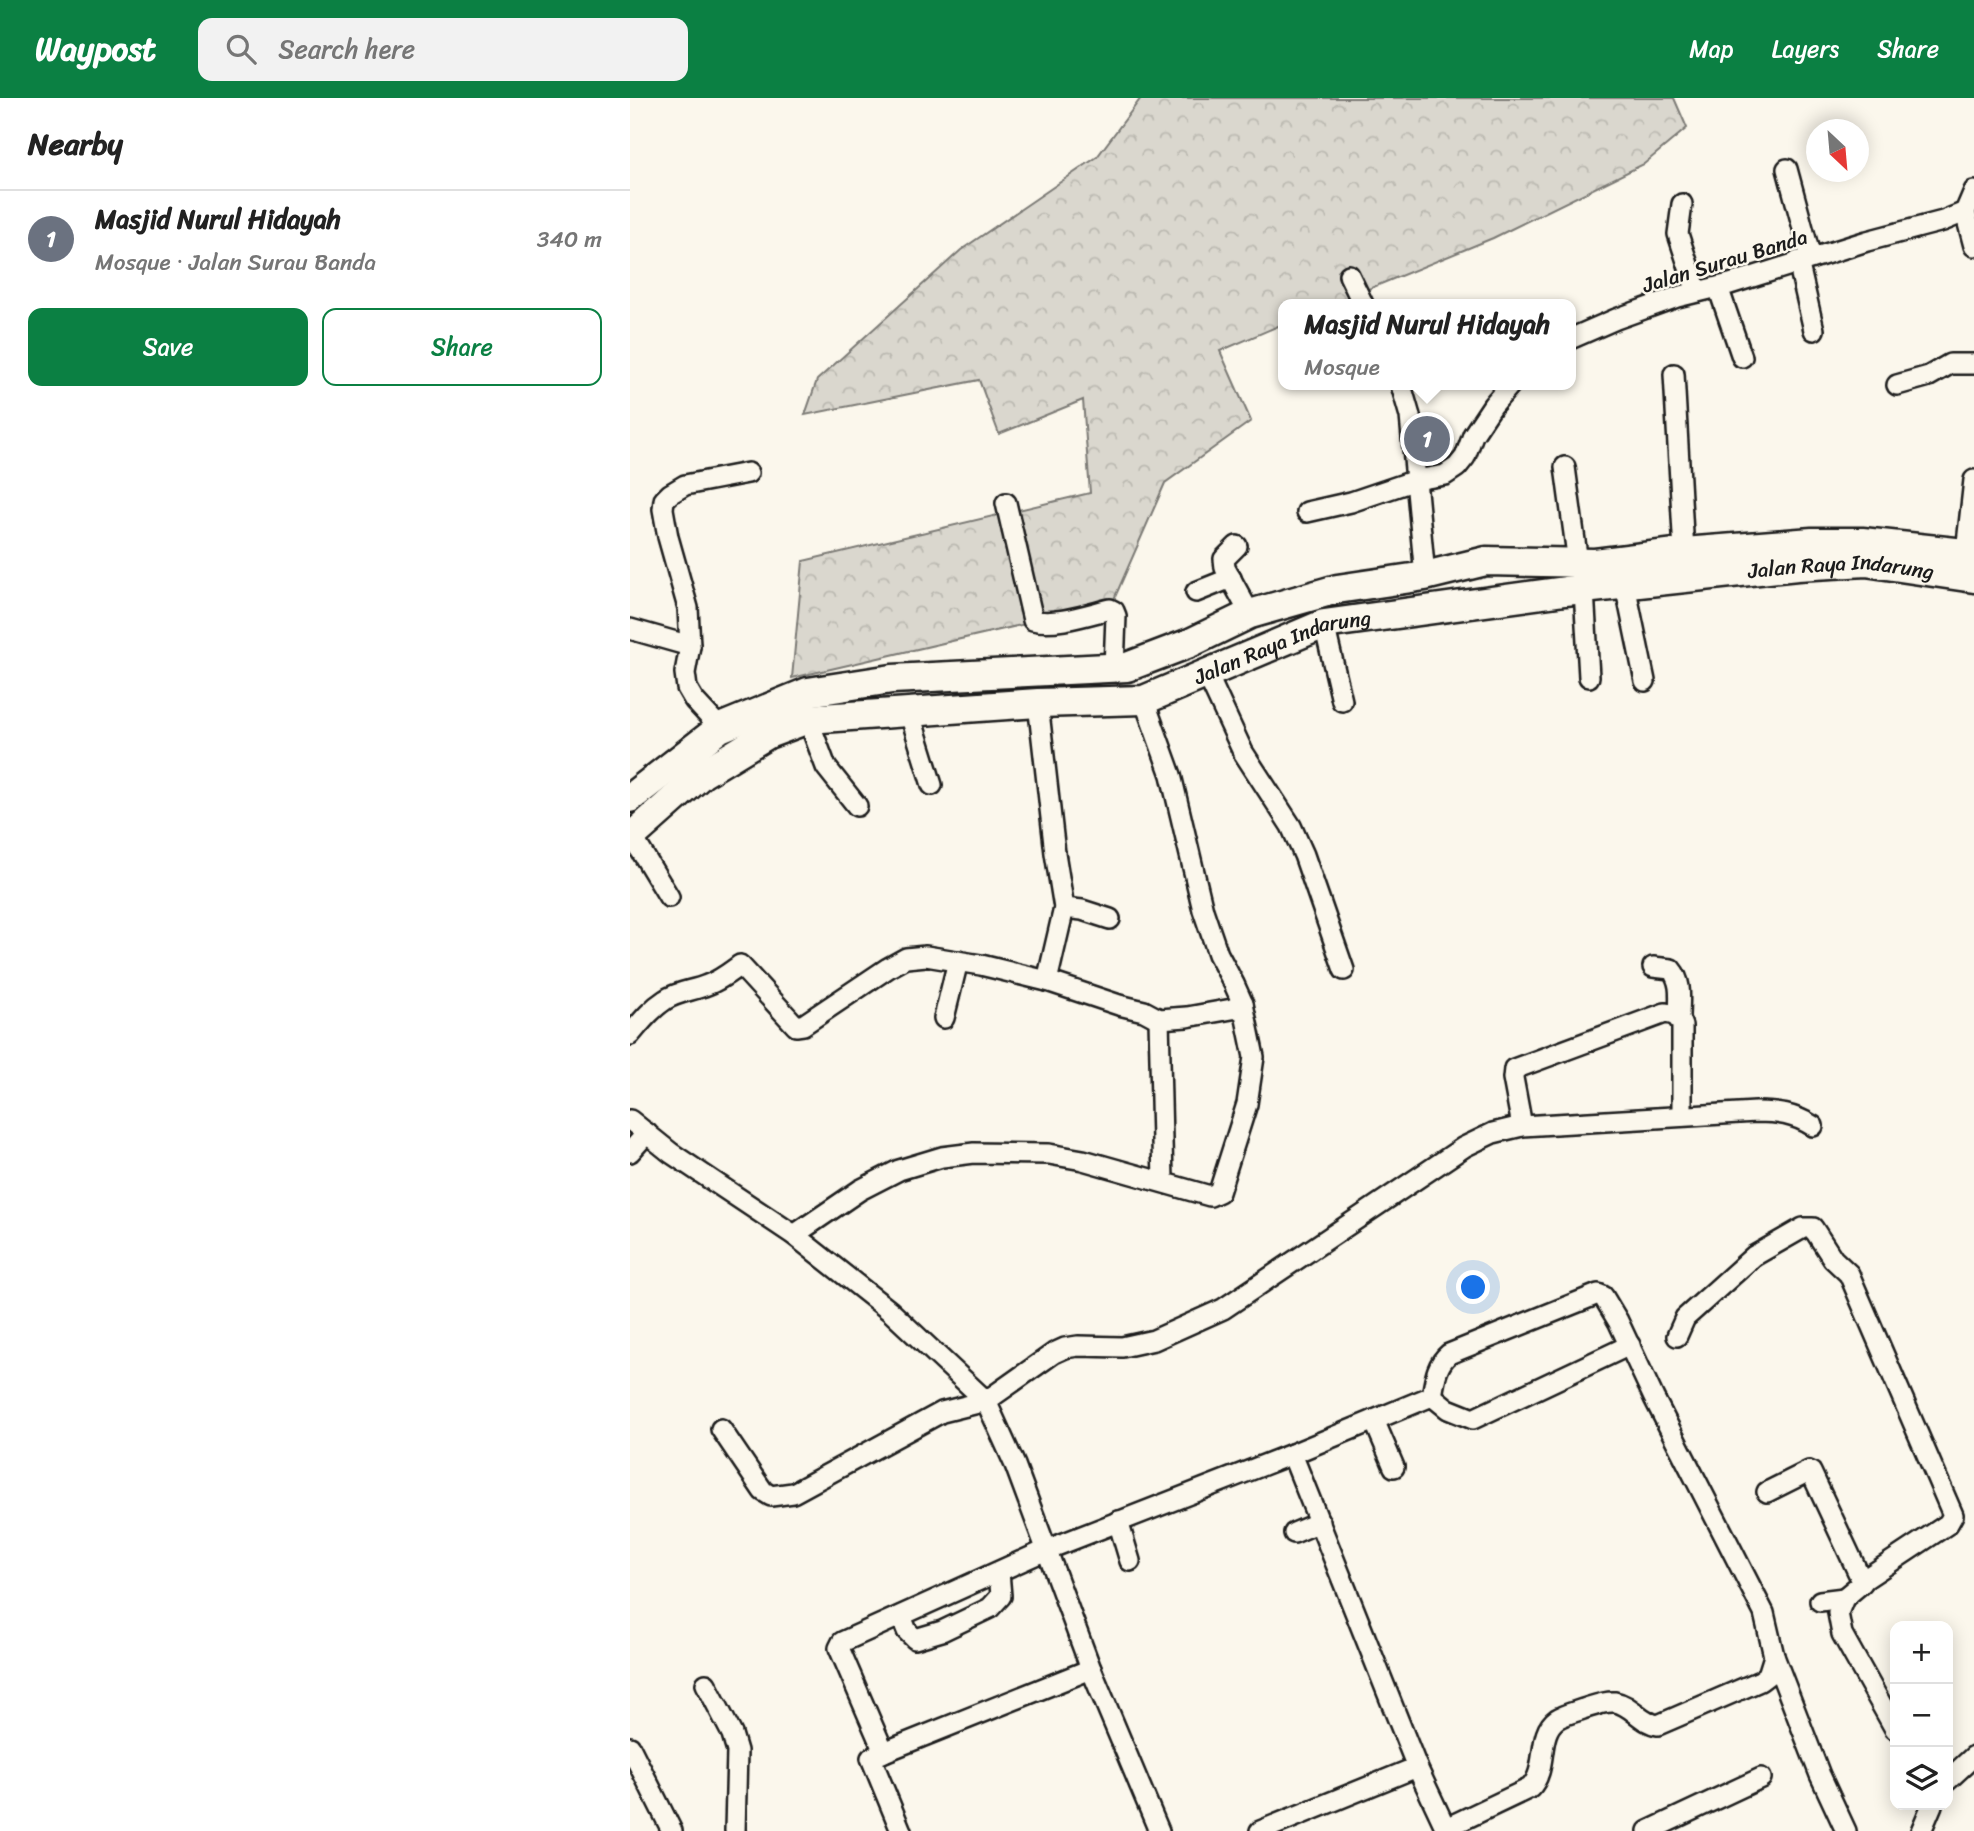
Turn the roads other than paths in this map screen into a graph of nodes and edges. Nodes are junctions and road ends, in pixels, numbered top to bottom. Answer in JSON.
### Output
{"nodes":[{"id":1,"x":1787,"y":169,"type":"dead end"},
{"id":2,"x":1974,"y":191,"type":"edge"},
{"id":3,"x":1682,"y":204,"type":"dead end"},
{"id":4,"x":1965,"y":212,"type":"junction"},
{"id":5,"x":1974,"y":246,"type":"edge"},
{"id":6,"x":1805,"y":260,"type":"junction"},
{"id":7,"x":1349,"y":275,"type":"dead end"},
{"id":8,"x":1718,"y":287,"type":"junction"},
{"id":9,"x":1697,"y":292,"type":"junction"},
{"id":10,"x":1361,"y":299,"type":"edge"},
{"id":11,"x":1814,"y":330,"type":"dead end"},
{"id":12,"x":1576,"y":337,"type":"edge"},
{"id":13,"x":1742,"y":357,"type":"dead end"},
{"id":14,"x":1974,"y":364,"type":"edge"},
{"id":15,"x":1674,"y":374,"type":"dead end"},
{"id":16,"x":1897,"y":385,"type":"dead end"},
{"id":17,"x":1402,"y":390,"type":"edge"},
{"id":18,"x":1506,"y":390,"type":"edge"},
{"id":19,"x":1565,"y":467,"type":"dead end"},
{"id":20,"x":748,"y":473,"type":"dead end"},
{"id":21,"x":1416,"y":480,"type":"junction"},
{"id":22,"x":1974,"y":480,"type":"edge"},
{"id":23,"x":1006,"y":503,"type":"dead end"},
{"id":24,"x":1307,"y":512,"type":"dead end"},
{"id":25,"x":1237,"y":547,"type":"dead end"},
{"id":26,"x":1684,"y":552,"type":"junction"},
{"id":27,"x":1971,"y":561,"type":"edge"},
{"id":28,"x":1425,"y":576,"type":"junction"},
{"id":29,"x":1581,"y":577,"type":"junction"},
{"id":30,"x":1231,"y":578,"type":"junction"},
{"id":31,"x":1625,"y":585,"type":"junction"},
{"id":32,"x":1196,"y":592,"type":"dead end"},
{"id":33,"x":1250,"y":614,"type":"junction"},
{"id":34,"x":1324,"y":624,"type":"junction"},
{"id":35,"x":630,"y":629,"type":"edge"},
{"id":36,"x":690,"y":646,"type":"junction"},
{"id":37,"x":1114,"y":668,"type":"junction"},
{"id":38,"x":1206,"y":673,"type":"junction"},
{"id":39,"x":1589,"y":677,"type":"dead end"},
{"id":40,"x":1644,"y":681,"type":"dead end"},
{"id":41,"x":1144,"y":700,"type":"junction"},
{"id":42,"x":1342,"y":701,"type":"dead end"},
{"id":43,"x":1038,"y":703,"type":"junction"},
{"id":44,"x":909,"y":711,"type":"junction"},
{"id":45,"x":808,"y":719,"type":"junction"},
{"id":46,"x":720,"y":728,"type":"junction"},
{"id":47,"x":932,"y":785,"type":"dead end"},
{"id":48,"x":630,"y":798,"type":"edge"},
{"id":49,"x":857,"y":806,"type":"dead end"},
{"id":50,"x":631,"y":837,"type":"edge"},
{"id":51,"x":669,"y":897,"type":"dead end"},
{"id":52,"x":1064,"y":908,"type":"junction"},
{"id":53,"x":1110,"y":919,"type":"dead end"},
{"id":54,"x":958,"y":961,"type":"junction"},
{"id":55,"x":1653,"y":967,"type":"dead end"},
{"id":56,"x":1344,"y":970,"type":"dead end"},
{"id":57,"x":1047,"y":981,"type":"junction"},
{"id":58,"x":1242,"y":1004,"type":"junction"},
{"id":59,"x":944,"y":1018,"type":"dead end"},
{"id":60,"x":1679,"y":1018,"type":"junction"},
{"id":61,"x":1159,"y":1019,"type":"junction"},
{"id":62,"x":630,"y":1035,"type":"edge"},
{"id":63,"x":1682,"y":1116,"type":"junction"},
{"id":64,"x":630,"y":1120,"type":"edge"},
{"id":65,"x":1522,"y":1126,"type":"junction"},
{"id":66,"x":1813,"y":1126,"type":"dead end"},
{"id":67,"x":647,"y":1133,"type":"junction"},
{"id":68,"x":630,"y":1152,"type":"edge"},
{"id":69,"x":1163,"y":1181,"type":"junction"},
{"id":70,"x":794,"y":1235,"type":"junction"},
{"id":71,"x":1677,"y":1336,"type":"dead end"},
{"id":72,"x":1630,"y":1345,"type":"junction"},
{"id":73,"x":1432,"y":1396,"type":"junction"},
{"id":74,"x":986,"y":1401,"type":"junction"},
{"id":75,"x":1374,"y":1420,"type":"junction"},
{"id":76,"x":721,"y":1429,"type":"dead end"},
{"id":77,"x":1292,"y":1454,"type":"junction"},
{"id":78,"x":1394,"y":1467,"type":"dead end"},
{"id":79,"x":1767,"y":1492,"type":"dead end"},
{"id":80,"x":1118,"y":1521,"type":"junction"},
{"id":81,"x":1320,"y":1522,"type":"junction"},
{"id":82,"x":1294,"y":1533,"type":"dead end"},
{"id":83,"x":1046,"y":1550,"type":"junction"},
{"id":84,"x":1130,"y":1561,"type":"dead end"},
{"id":85,"x":999,"y":1572,"type":"junction"},
{"id":86,"x":1862,"y":1581,"type":"junction"},
{"id":87,"x":1844,"y":1598,"type":"junction"},
{"id":88,"x":1820,"y":1601,"type":"dead end"},
{"id":89,"x":901,"y":1616,"type":"junction"},
{"id":90,"x":1774,"y":1656,"type":"junction"},
{"id":91,"x":1091,"y":1669,"type":"junction"},
{"id":92,"x":706,"y":1684,"type":"dead end"},
{"id":93,"x":1890,"y":1720,"type":"edge"},
{"id":94,"x":630,"y":1748,"type":"edge"},
{"id":95,"x":884,"y":1752,"type":"junction"},
{"id":96,"x":1974,"y":1756,"type":"edge"},
{"id":97,"x":1417,"y":1767,"type":"junction"},
{"id":98,"x":1953,"y":1775,"type":"edge"},
{"id":99,"x":1761,"y":1778,"type":"dead end"},
{"id":100,"x":1930,"y":1810,"type":"edge"},
{"id":101,"x":1447,"y":1829,"type":"edge"},
{"id":102,"x":672,"y":1831,"type":"edge"},
{"id":103,"x":734,"y":1831,"type":"edge"},
{"id":104,"x":901,"y":1831,"type":"edge"},
{"id":105,"x":1159,"y":1831,"type":"edge"},
{"id":106,"x":1260,"y":1831,"type":"edge"},
{"id":107,"x":1648,"y":1831,"type":"edge"},
{"id":108,"x":1846,"y":1831,"type":"edge"},
{"id":109,"x":1921,"y":1831,"type":"edge"}],
"edges":[{"from":1,"to":6,"type":"street"},
{"from":2,"to":4,"type":"street"},
{"from":3,"to":9,"type":"street"},
{"from":4,"to":5,"type":"street"},
{"from":4,"to":6,"type":"street","name":"Jalan Surau Banda"},
{"from":6,"to":8,"type":"street","name":"Jalan Surau Banda"},
{"from":6,"to":11,"type":"street"},
{"from":7,"to":10,"type":"street"},
{"from":8,"to":9,"type":"street","name":"Jalan Surau Banda"},
{"from":8,"to":13,"type":"street"},
{"from":9,"to":12,"type":"street","name":"Jalan Surau Banda"},
{"from":14,"to":16,"type":"street"},
{"from":15,"to":26,"type":"street"},
{"from":17,"to":21,"type":"street"},
{"from":18,"to":21,"type":"street"},
{"from":19,"to":29,"type":"street"},
{"from":20,"to":36,"type":"street"},
{"from":21,"to":24,"type":"street"},
{"from":21,"to":28,"type":"street"},
{"from":22,"to":27,"type":"street"},
{"from":23,"to":37,"type":"street"},
{"from":25,"to":30,"type":"street"},
{"from":26,"to":27,"type":"highway","name":"Jalan Raya Indarung"},
{"from":26,"to":29,"type":"highway","name":"Jalan Raya Indarung"},
{"from":27,"to":31,"type":"highway","name":"Jalan Raya Indarung"},
{"from":28,"to":29,"type":"highway","name":"Jalan Raya Indarung"},
{"from":28,"to":33,"type":"highway","name":"Jalan Raya Indarung"},
{"from":29,"to":31,"type":"highway","name":"Jalan Raya Indarung"},
{"from":29,"to":34,"type":"highway","name":"Jalan Raya Indarung"},
{"from":29,"to":39,"type":"street"},
{"from":30,"to":32,"type":"street"},
{"from":30,"to":33,"type":"street"},
{"from":31,"to":40,"type":"street"},
{"from":33,"to":37,"type":"highway","name":"Jalan Raya Indarung"},
{"from":34,"to":38,"type":"highway","name":"Jalan Raya Indarung"},
{"from":34,"to":42,"type":"street"},
{"from":35,"to":36,"type":"street"},
{"from":36,"to":46,"type":"street"},
{"from":37,"to":46,"type":"highway","name":"Jalan Raya Indarung"},
{"from":38,"to":41,"type":"highway","name":"Jalan Raya Indarung"},
{"from":38,"to":56,"type":"street"},
{"from":41,"to":43,"type":"highway","name":"Jalan Raya Indarung"},
{"from":41,"to":58,"type":"street"},
{"from":43,"to":44,"type":"highway","name":"Jalan Raya Indarung"},
{"from":43,"to":52,"type":"street"},
{"from":44,"to":45,"type":"highway","name":"Jalan Raya Indarung"},
{"from":44,"to":47,"type":"street"},
{"from":45,"to":49,"type":"street"},
{"from":45,"to":50,"type":"highway","name":"Jalan Raya Indarung"},
{"from":46,"to":48,"type":"highway","name":"Jalan Raya Indarung"},
{"from":50,"to":51,"type":"street"},
{"from":52,"to":53,"type":"street"},
{"from":52,"to":57,"type":"street"},
{"from":54,"to":57,"type":"street"},
{"from":54,"to":59,"type":"street"},
{"from":54,"to":62,"type":"street"},
{"from":55,"to":60,"type":"street"},
{"from":57,"to":61,"type":"street"},
{"from":58,"to":61,"type":"street"},
{"from":58,"to":69,"type":"street"},
{"from":60,"to":63,"type":"street"},
{"from":60,"to":65,"type":"street"},
{"from":61,"to":69,"type":"street"},
{"from":63,"to":65,"type":"street"},
{"from":63,"to":66,"type":"street"},
{"from":64,"to":67,"type":"street"},
{"from":65,"to":74,"type":"street"},
{"from":67,"to":68,"type":"street"},
{"from":67,"to":70,"type":"street"},
{"from":69,"to":70,"type":"street"},
{"from":70,"to":74,"type":"street"},
{"from":71,"to":86,"type":"street"},
{"from":72,"to":73,"type":"street"},
{"from":72,"to":73,"type":"street"},
{"from":72,"to":90,"type":"street"},
{"from":73,"to":75,"type":"street"},
{"from":74,"to":76,"type":"street"},
{"from":74,"to":83,"type":"street"},
{"from":75,"to":77,"type":"street"},
{"from":75,"to":78,"type":"street"},
{"from":77,"to":80,"type":"street"},
{"from":77,"to":81,"type":"street"},
{"from":79,"to":86,"type":"street"},
{"from":80,"to":83,"type":"street"},
{"from":80,"to":84,"type":"street"},
{"from":81,"to":82,"type":"street"},
{"from":81,"to":97,"type":"street"},
{"from":83,"to":85,"type":"street"},
{"from":83,"to":91,"type":"street"},
{"from":85,"to":89,"type":"street"},
{"from":85,"to":89,"type":"street"},
{"from":86,"to":87,"type":"street"},
{"from":87,"to":88,"type":"street"},
{"from":87,"to":93,"type":"street"},
{"from":89,"to":95,"type":"street"},
{"from":90,"to":101,"type":"street"},
{"from":90,"to":108,"type":"street"},
{"from":91,"to":95,"type":"street"},
{"from":91,"to":105,"type":"street"},
{"from":92,"to":103,"type":"street"},
{"from":94,"to":102,"type":"street"},
{"from":95,"to":104,"type":"street"},
{"from":96,"to":98,"type":"street"},
{"from":97,"to":101,"type":"street"},
{"from":97,"to":106,"type":"street"},
{"from":99,"to":107,"type":"street"},
{"from":100,"to":109,"type":"street"}]}
